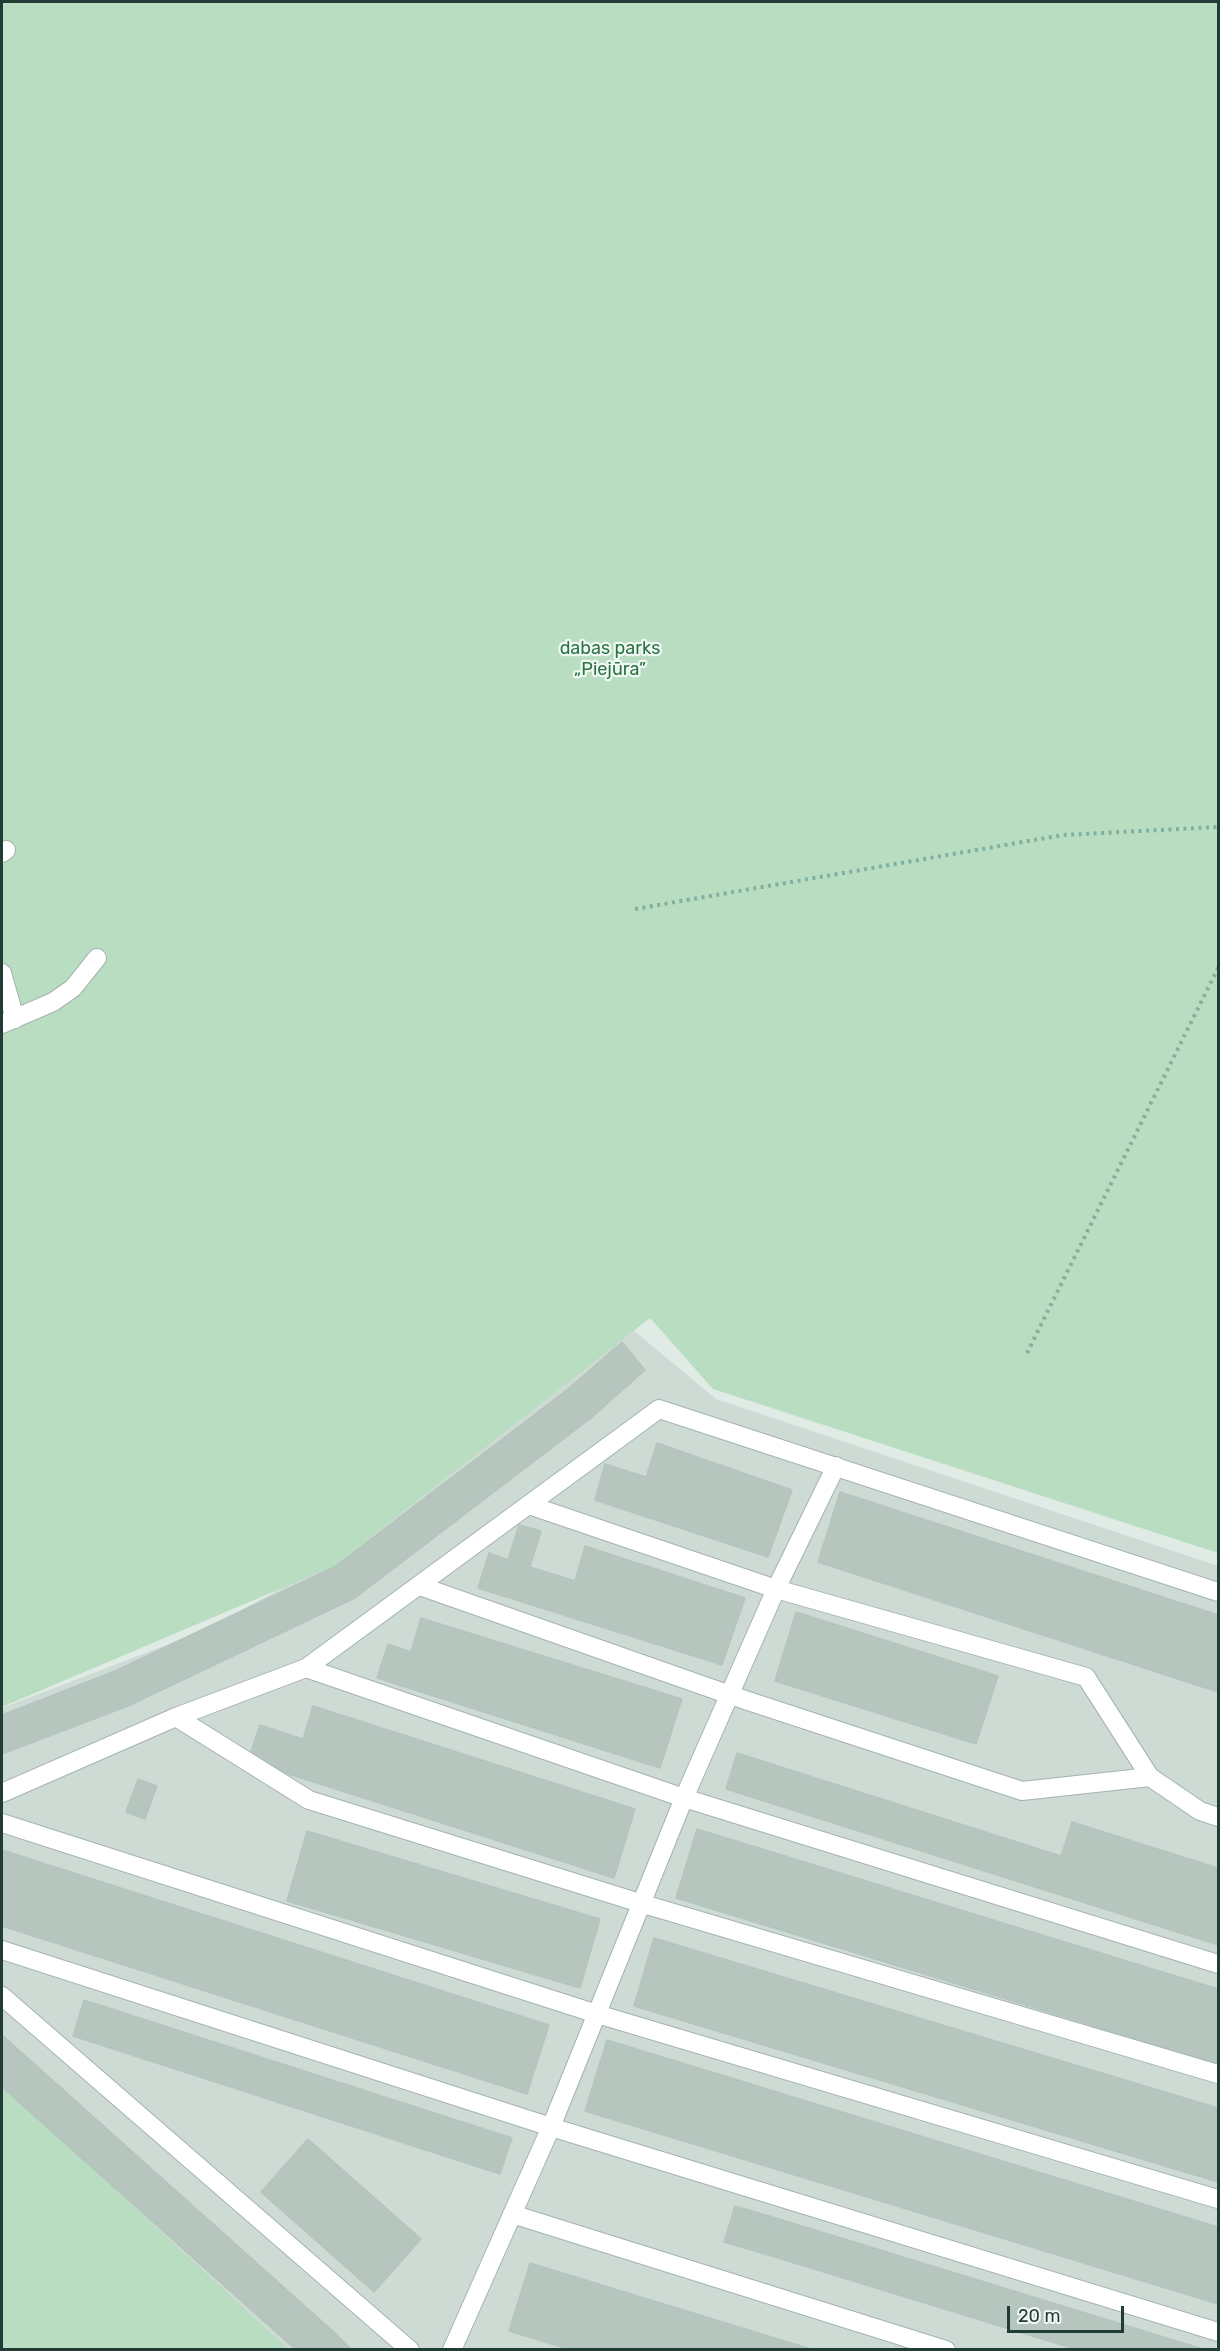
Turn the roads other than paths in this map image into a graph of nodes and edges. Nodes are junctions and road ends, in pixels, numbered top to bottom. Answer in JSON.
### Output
{"nodes":[{"id":1,"x":98,"y":958,"type":"dead end"},
{"id":2,"x":2,"y":973,"type":"edge"},
{"id":3,"x":8,"y":1022,"type":"edge"},
{"id":4,"x":836,"y":1466,"type":"junction"},
{"id":5,"x":529,"y":1505,"type":"junction"},
{"id":6,"x":420,"y":1586,"type":"junction"},
{"id":7,"x":776,"y":1589,"type":"junction"},
{"id":8,"x":1218,"y":1592,"type":"edge"},
{"id":9,"x":306,"y":1668,"type":"junction"},
{"id":10,"x":730,"y":1695,"type":"junction"},
{"id":11,"x":176,"y":1717,"type":"junction"},
{"id":12,"x":1150,"y":1777,"type":"junction"},
{"id":13,"x":2,"y":1793,"type":"edge"},
{"id":14,"x":684,"y":1798,"type":"junction"},
{"id":15,"x":1218,"y":1817,"type":"edge"},
{"id":16,"x":2,"y":1822,"type":"edge"},
{"id":17,"x":640,"y":1903,"type":"junction"},
{"id":18,"x":2,"y":1950,"type":"edge"},
{"id":19,"x":1218,"y":1964,"type":"edge"},
{"id":20,"x":2,"y":1996,"type":"edge"},
{"id":21,"x":597,"y":2014,"type":"junction"},
{"id":22,"x":1218,"y":2074,"type":"edge"},
{"id":23,"x":551,"y":2127,"type":"junction"},
{"id":24,"x":1218,"y":2199,"type":"edge"},
{"id":25,"x":512,"y":2214,"type":"junction"},
{"id":26,"x":1218,"y":2332,"type":"edge"},
{"id":27,"x":459,"y":2348,"type":"edge"},
{"id":28,"x":410,"y":2349,"type":"edge"},
{"id":29,"x":946,"y":2349,"type":"edge"}],
"edges":[{"from":1,"to":3,"type":"lane"},
{"from":2,"to":3,"type":"lane"},
{"from":4,"to":5,"type":"lane"},
{"from":4,"to":7,"type":"lane"},
{"from":4,"to":8,"type":"lane"},
{"from":5,"to":6,"type":"lane"},
{"from":5,"to":7,"type":"lane"},
{"from":6,"to":9,"type":"lane"},
{"from":6,"to":10,"type":"lane"},
{"from":7,"to":10,"type":"lane"},
{"from":7,"to":12,"type":"lane"},
{"from":9,"to":11,"type":"lane"},
{"from":9,"to":14,"type":"lane"},
{"from":10,"to":12,"type":"lane"},
{"from":10,"to":14,"type":"lane"},
{"from":11,"to":13,"type":"lane"},
{"from":11,"to":17,"type":"lane"},
{"from":12,"to":15,"type":"lane"},
{"from":14,"to":17,"type":"lane"},
{"from":14,"to":19,"type":"lane"},
{"from":16,"to":21,"type":"lane"},
{"from":17,"to":21,"type":"lane"},
{"from":17,"to":22,"type":"lane"},
{"from":18,"to":23,"type":"lane"},
{"from":20,"to":28,"type":"lane"},
{"from":21,"to":23,"type":"lane"},
{"from":21,"to":24,"type":"lane"},
{"from":23,"to":25,"type":"lane"},
{"from":23,"to":26,"type":"lane"},
{"from":25,"to":27,"type":"lane"},
{"from":25,"to":29,"type":"lane"}]}
